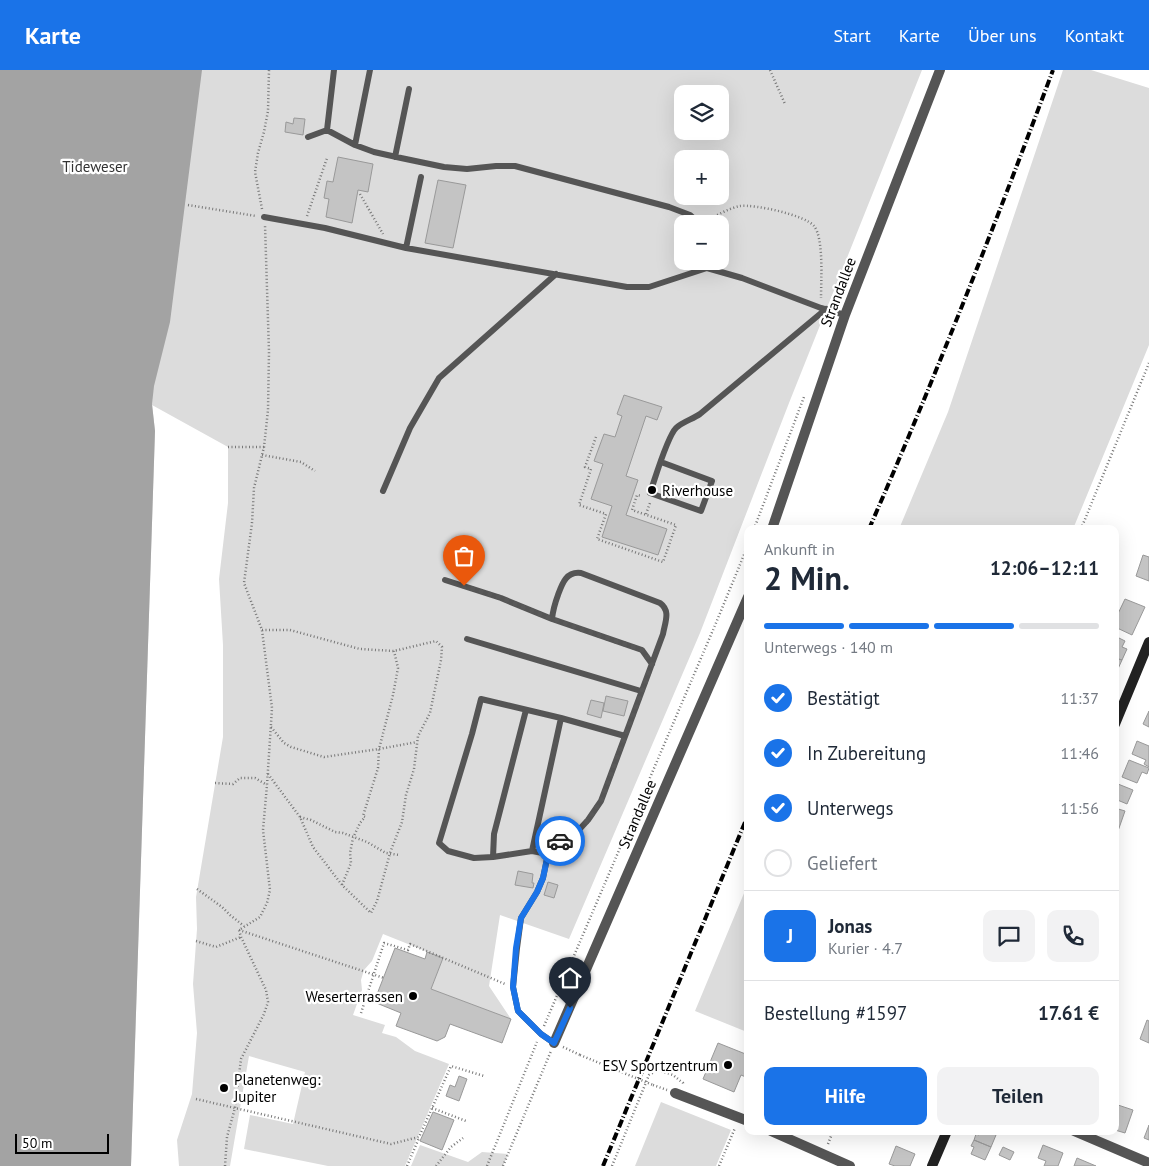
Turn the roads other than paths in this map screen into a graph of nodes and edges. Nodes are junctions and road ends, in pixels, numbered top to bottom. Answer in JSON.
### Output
{"nodes":[{"id":1,"x":334,"y":70,"type":"edge"},
{"id":2,"x":370,"y":70,"type":"edge"},
{"id":3,"x":940,"y":70,"type":"edge"},
{"id":4,"x":409,"y":89,"type":"dead end"},
{"id":5,"x":327,"y":130,"type":"junction"},
{"id":6,"x":308,"y":137,"type":"dead end"},
{"id":7,"x":355,"y":145,"type":"junction"},
{"id":8,"x":395,"y":157,"type":"junction"},
{"id":9,"x":421,"y":177,"type":"dead end"},
{"id":10,"x":690,"y":215,"type":"edge"},
{"id":11,"x":264,"y":217,"type":"road end"},
{"id":12,"x":406,"y":248,"type":"junction"},
{"id":13,"x":694,"y":270,"type":"edge"},
{"id":14,"x":720,"y":270,"type":"edge"},
{"id":15,"x":556,"y":274,"type":"junction"},
{"id":16,"x":824,"y":308,"type":"junction"},
{"id":17,"x":845,"y":315,"type":"junction"},
{"id":18,"x":661,"y":462,"type":"junction"},
{"id":19,"x":383,"y":491,"type":"dead end"},
{"id":20,"x":773,"y":525,"type":"edge"},
{"id":21,"x":445,"y":580,"type":"dead end"},
{"id":22,"x":744,"y":606,"type":"edge"},
{"id":23,"x":552,"y":619,"type":"junction"},
{"id":24,"x":467,"y":639,"type":"dead end"},
{"id":25,"x":1149,"y":642,"type":"edge"},
{"id":26,"x":652,"y":664,"type":"junction"},
{"id":27,"x":1145,"y":665,"type":"edge"},
{"id":28,"x":641,"y":691,"type":"junction"},
{"id":29,"x":526,"y":710,"type":"junction"},
{"id":30,"x":1119,"y":716,"type":"edge"},
{"id":31,"x":561,"y":718,"type":"junction"},
{"id":32,"x":626,"y":736,"type":"junction"},
{"id":33,"x":532,"y":851,"type":"junction"},
{"id":34,"x":548,"y":854,"type":"junction"},
{"id":35,"x":493,"y":857,"type":"junction"},
{"id":36,"x":554,"y":1043,"type":"joint"},
{"id":37,"x":679,"y":1095,"type":"road end"},
{"id":38,"x":743,"y":1119,"type":"edge"},
{"id":39,"x":780,"y":1135,"type":"edge"},
{"id":40,"x":945,"y":1135,"type":"edge"},
{"id":41,"x":1083,"y":1135,"type":"edge"},
{"id":42,"x":1149,"y":1163,"type":"edge"},
{"id":43,"x":850,"y":1166,"type":"edge"},
{"id":44,"x":932,"y":1166,"type":"edge"}],
"edges":[{"from":1,"to":5,"type":"lane"},
{"from":2,"to":7,"type":"lane"},
{"from":3,"to":17,"type":"street","name":"Strandallee"},
{"from":4,"to":8,"type":"lane"},
{"from":5,"to":6,"type":"lane"},
{"from":5,"to":7,"type":"lane"},
{"from":7,"to":8,"type":"lane"},
{"from":8,"to":10,"type":"lane"},
{"from":9,"to":12,"type":"lane"},
{"from":11,"to":12,"type":"lane"},
{"from":12,"to":15,"type":"lane"},
{"from":13,"to":15,"type":"lane"},
{"from":14,"to":16,"type":"lane"},
{"from":15,"to":19,"type":"lane"},
{"from":16,"to":17,"type":"lane"},
{"from":16,"to":18,"type":"lane"},
{"from":17,"to":20,"type":"street","name":"Strandallee"},
{"from":18,"to":18,"type":"lane"},
{"from":21,"to":23,"type":"lane"},
{"from":22,"to":36,"type":"street","name":"Strandallee"},
{"from":23,"to":26,"type":"lane"},
{"from":23,"to":26,"type":"lane"},
{"from":24,"to":28,"type":"lane"},
{"from":25,"to":27,"type":"street"},
{"from":26,"to":28,"type":"lane"},
{"from":27,"to":30,"type":"street"},
{"from":28,"to":32,"type":"lane"},
{"from":29,"to":31,"type":"lane"},
{"from":29,"to":35,"type":"lane"},
{"from":29,"to":35,"type":"lane"},
{"from":31,"to":32,"type":"lane"},
{"from":31,"to":33,"type":"lane"},
{"from":32,"to":34,"type":"lane"},
{"from":33,"to":34,"type":"lane"},
{"from":33,"to":35,"type":"lane"},
{"from":34,"to":36,"type":"lane"},
{"from":37,"to":38,"type":"street"},
{"from":39,"to":43,"type":"street"},
{"from":40,"to":44,"type":"street"},
{"from":41,"to":42,"type":"street"}]}
